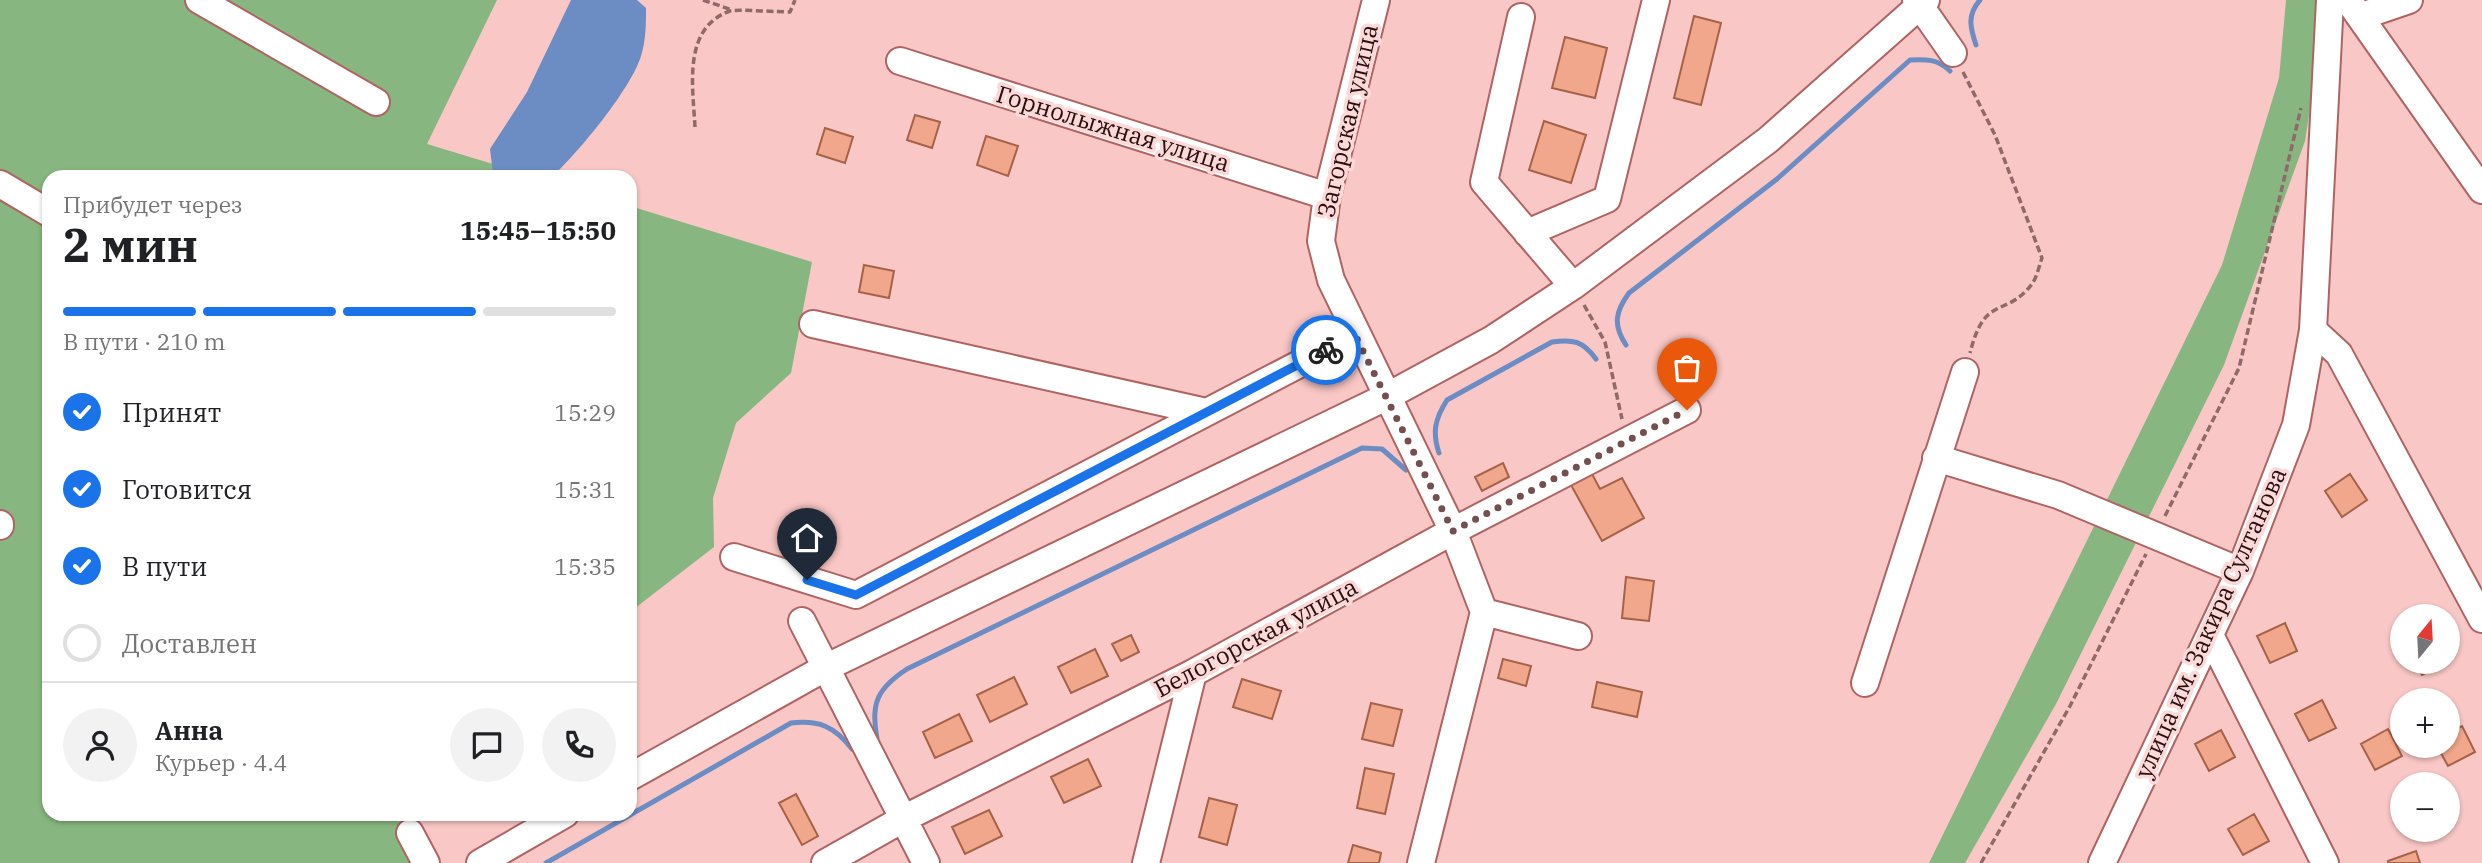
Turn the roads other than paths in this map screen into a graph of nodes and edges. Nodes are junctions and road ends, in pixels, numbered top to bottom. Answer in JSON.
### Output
{"nodes":[{"id":1,"x":199,"y":0,"type":"edge"},
{"id":2,"x":1376,"y":0,"type":"edge"},
{"id":3,"x":1656,"y":0,"type":"edge"},
{"id":4,"x":2330,"y":0,"type":"edge"},
{"id":5,"x":2409,"y":0,"type":"edge"},
{"id":6,"x":1921,"y":2,"type":"edge"},
{"id":7,"x":2355,"y":8,"type":"edge"},
{"id":8,"x":1521,"y":17,"type":"dead end"},
{"id":9,"x":1954,"y":52,"type":"road end"},
{"id":10,"x":900,"y":61,"type":"dead end"},
{"id":11,"x":376,"y":102,"type":"dead end"},
{"id":12,"x":0,"y":184,"type":"edge"},
{"id":13,"x":2482,"y":190,"type":"edge"},
{"id":14,"x":1327,"y":196,"type":"junction"},
{"id":15,"x":42,"y":209,"type":"edge"},
{"id":16,"x":1527,"y":233,"type":"junction"},
{"id":17,"x":1573,"y":286,"type":"junction"},
{"id":18,"x":813,"y":324,"type":"dead end"},
{"id":19,"x":2314,"y":330,"type":"junction"},
{"id":20,"x":1355,"y":335,"type":"junction"},
{"id":21,"x":1965,"y":372,"type":"road end"},
{"id":22,"x":1386,"y":397,"type":"junction"},
{"id":23,"x":1687,"y":410,"type":"dead end"},
{"id":24,"x":1206,"y":412,"type":"junction"},
{"id":25,"x":1936,"y":458,"type":"junction"},
{"id":26,"x":1453,"y":531,"type":"junction"},
{"id":27,"x":734,"y":556,"type":"dead end"},
{"id":28,"x":2240,"y":571,"type":"junction"},
{"id":29,"x":1484,"y":612,"type":"junction"},
{"id":30,"x":2482,"y":619,"type":"edge"},
{"id":31,"x":802,"y":621,"type":"dead end"},
{"id":32,"x":1578,"y":635,"type":"dead end"},
{"id":33,"x":2210,"y":635,"type":"junction"},
{"id":34,"x":825,"y":668,"type":"junction"},
{"id":35,"x":1193,"y":673,"type":"junction"},
{"id":36,"x":1865,"y":683,"type":"dead end"},
{"id":37,"x":637,"y":773,"type":"edge"},
{"id":38,"x":903,"y":819,"type":"junction"},
{"id":39,"x":553,"y":821,"type":"edge"},
{"id":40,"x":410,"y":833,"type":"dead end"},
{"id":41,"x":426,"y":863,"type":"edge"},
{"id":42,"x":480,"y":863,"type":"edge"},
{"id":43,"x":825,"y":863,"type":"edge"},
{"id":44,"x":926,"y":863,"type":"edge"},
{"id":45,"x":1146,"y":863,"type":"edge"},
{"id":46,"x":1421,"y":863,"type":"edge"},
{"id":47,"x":2102,"y":863,"type":"edge"},
{"id":48,"x":2325,"y":863,"type":"edge"}],
"edges":[{"from":1,"to":11,"type":"street"},
{"from":2,"to":14,"type":"street","name":"Загорская улица"},
{"from":3,"to":16,"type":"street"},
{"from":4,"to":19,"type":"street","name":"улица им. Закира Султанова"},
{"from":5,"to":7,"type":"street"},
{"from":6,"to":9,"type":"street"},
{"from":6,"to":17,"type":"street"},
{"from":7,"to":13,"type":"street"},
{"from":8,"to":16,"type":"street"},
{"from":10,"to":14,"type":"street","name":"Горнолыжная улица"},
{"from":12,"to":15,"type":"street"},
{"from":14,"to":20,"type":"street","name":"Загорская улица"},
{"from":16,"to":17,"type":"street"},
{"from":17,"to":22,"type":"street"},
{"from":18,"to":24,"type":"street"},
{"from":19,"to":28,"type":"street","name":"улица им. Закира Султанова"},
{"from":19,"to":30,"type":"street"},
{"from":20,"to":22,"type":"street","name":"Загорская улица"},
{"from":20,"to":24,"type":"street"},
{"from":21,"to":25,"type":"street"},
{"from":22,"to":26,"type":"street","name":"Загорская улица"},
{"from":22,"to":34,"type":"street"},
{"from":23,"to":26,"type":"street","name":"Белогорская улица"},
{"from":24,"to":27,"type":"street"},
{"from":25,"to":28,"type":"street"},
{"from":25,"to":36,"type":"street"},
{"from":26,"to":29,"type":"street","name":"Загорская улица"},
{"from":26,"to":35,"type":"street","name":"Белогорская улица"},
{"from":28,"to":33,"type":"street","name":"улица им. Закира Султанова"},
{"from":29,"to":32,"type":"street"},
{"from":29,"to":46,"type":"street"},
{"from":31,"to":34,"type":"street"},
{"from":33,"to":47,"type":"street","name":"улица им. Закира Султанова"},
{"from":33,"to":48,"type":"street"},
{"from":34,"to":37,"type":"street"},
{"from":34,"to":38,"type":"street"},
{"from":35,"to":38,"type":"street","name":"Белогорская улица"},
{"from":35,"to":45,"type":"street"},
{"from":38,"to":43,"type":"street","name":"Белогорская улица"},
{"from":38,"to":44,"type":"street"},
{"from":39,"to":42,"type":"street"},
{"from":40,"to":41,"type":"street"}]}
